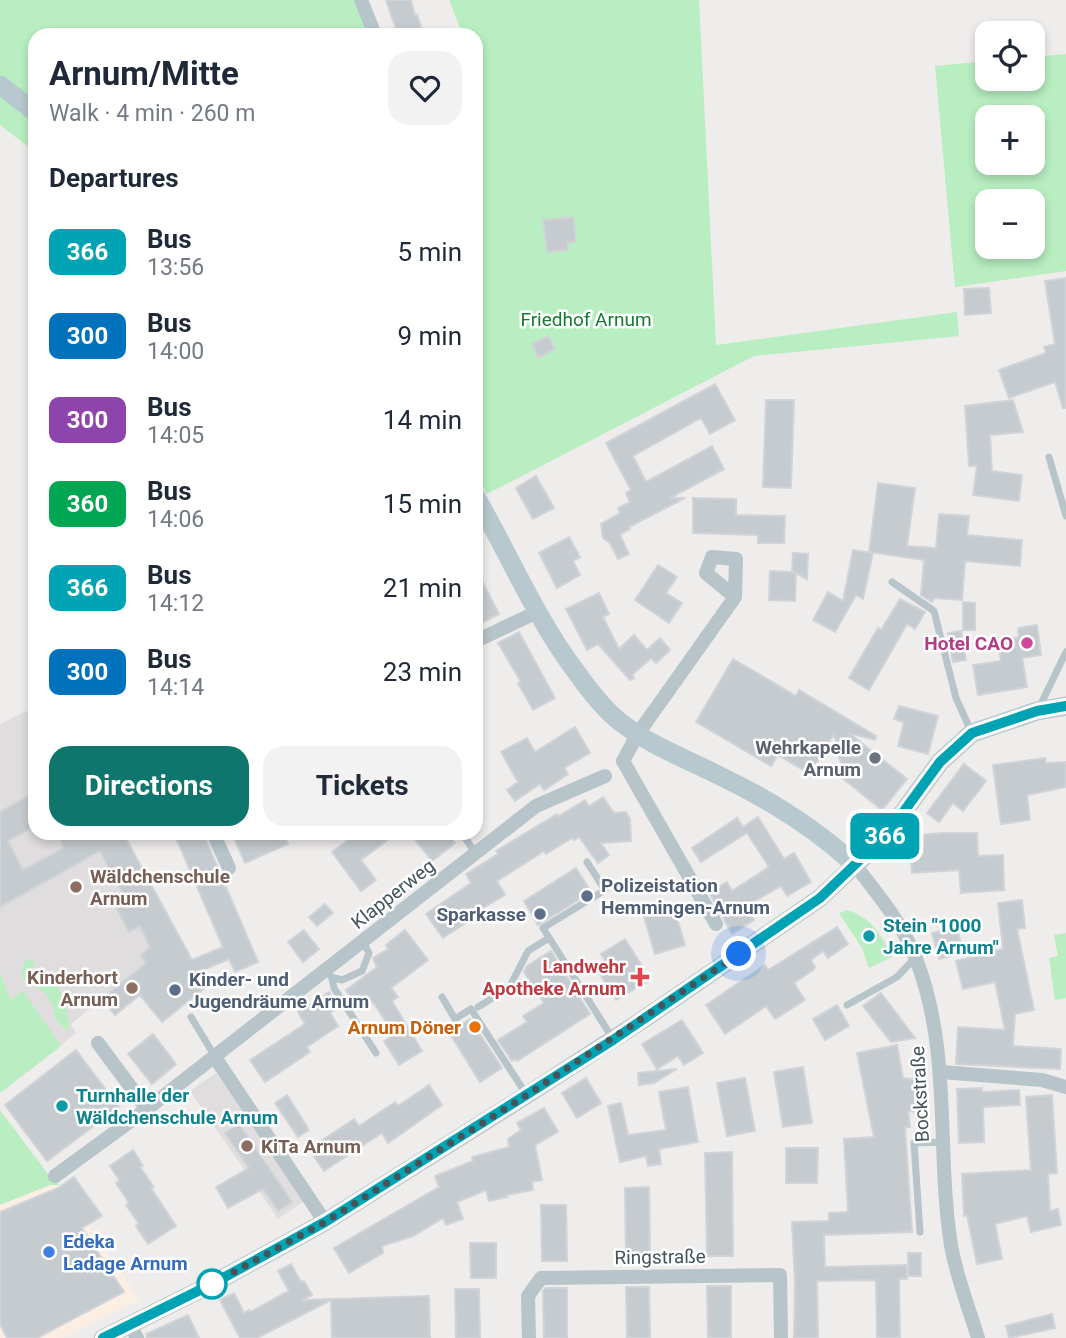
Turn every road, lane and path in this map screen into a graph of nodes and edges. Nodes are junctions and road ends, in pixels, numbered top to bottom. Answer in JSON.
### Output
{"nodes":[{"id":1,"x":361,"y":0,"type":"edge"},
{"id":2,"x":372,"y":28,"type":"edge"},
{"id":3,"x":0,"y":85,"type":"edge"},
{"id":4,"x":28,"y":106,"type":"edge"},
{"id":5,"x":1049,"y":457,"type":"dead end"},
{"id":6,"x":483,"y":512,"type":"edge"},
{"id":7,"x":1066,"y":516,"type":"edge"},
{"id":8,"x":892,"y":582,"type":"dead end"},
{"id":9,"x":735,"y":597,"type":"dead end"},
{"id":10,"x":537,"y":612,"type":"junction"},
{"id":11,"x":483,"y":638,"type":"edge"},
{"id":12,"x":1066,"y":652,"type":"edge"},
{"id":13,"x":1065,"y":708,"type":"edge"},
{"id":14,"x":1037,"y":711,"type":"junction"},
{"id":15,"x":972,"y":733,"type":"junction"},
{"id":16,"x":637,"y":735,"type":"junction"},
{"id":17,"x":605,"y":776,"type":"dead end"},
{"id":18,"x":215,"y":840,"type":"edge"},
{"id":19,"x":466,"y":840,"type":"edge"},
{"id":20,"x":475,"y":854,"type":"junction"},
{"id":21,"x":587,"y":862,"type":"dead end"},
{"id":22,"x":855,"y":865,"type":"junction"},
{"id":23,"x":229,"y":868,"type":"dead end"},
{"id":24,"x":716,"y":924,"type":"dead end"},
{"id":25,"x":549,"y":937,"type":"junction"},
{"id":26,"x":363,"y":942,"type":"junction"},
{"id":27,"x":916,"y":958,"type":"junction"},
{"id":28,"x":328,"y":975,"type":"junction"},
{"id":29,"x":442,"y":997,"type":"dead end"},
{"id":30,"x":847,"y":1005,"type":"dead end"},
{"id":31,"x":478,"y":1007,"type":"dead end"},
{"id":32,"x":191,"y":1017,"type":"dead end"},
{"id":33,"x":613,"y":1040,"type":"junction"},
{"id":34,"x":98,"y":1043,"type":"dead end"},
{"id":35,"x":376,"y":1053,"type":"dead end"},
{"id":36,"x":214,"y":1056,"type":"junction"},
{"id":37,"x":941,"y":1072,"type":"junction"},
{"id":38,"x":1066,"y":1087,"type":"edge"},
{"id":39,"x":527,"y":1095,"type":"junction"},
{"id":40,"x":147,"y":1109,"type":"junction"},
{"id":41,"x":943,"y":1142,"type":"junction"},
{"id":42,"x":55,"y":1175,"type":"dead end"},
{"id":43,"x":325,"y":1222,"type":"junction"},
{"id":44,"x":920,"y":1232,"type":"dead end"},
{"id":45,"x":133,"y":1332,"type":"edge"},
{"id":46,"x":103,"y":1338,"type":"edge"},
{"id":47,"x":528,"y":1338,"type":"edge"},
{"id":48,"x":781,"y":1338,"type":"edge"},
{"id":49,"x":978,"y":1338,"type":"edge"}],
"edges":[{"from":1,"to":2,"type":"street"},
{"from":3,"to":4,"type":"main road"},
{"from":5,"to":7,"type":"lane"},
{"from":6,"to":10,"type":"main road"},
{"from":8,"to":15,"type":"lane"},
{"from":9,"to":16,"type":"street"},
{"from":10,"to":11,"type":"street"},
{"from":10,"to":16,"type":"main road"},
{"from":12,"to":14,"type":"lane"},
{"from":13,"to":14,"type":"main road"},
{"from":14,"to":15,"type":"main road"},
{"from":15,"to":22,"type":"main road"},
{"from":16,"to":22,"type":"main road"},
{"from":16,"to":24,"type":"street"},
{"from":17,"to":20,"type":"street","name":"Klapperweg"},
{"from":18,"to":23,"type":"street"},
{"from":19,"to":20,"type":"lane"},
{"from":20,"to":26,"type":"street","name":"Klapperweg"},
{"from":21,"to":25,"type":"lane"},
{"from":22,"to":27,"type":"street","name":"Bockstraße"},
{"from":22,"to":33,"type":"street"},
{"from":25,"to":31,"type":"lane"},
{"from":25,"to":33,"type":"lane"},
{"from":26,"to":28,"type":"street","name":"Klapperweg"},
{"from":26,"to":28,"type":"lane"},
{"from":27,"to":30,"type":"lane"},
{"from":27,"to":37,"type":"street","name":"Bockstraße"},
{"from":28,"to":35,"type":"lane"},
{"from":28,"to":36,"type":"street","name":"Klapperweg"},
{"from":29,"to":39,"type":"lane"},
{"from":32,"to":36,"type":"lane"},
{"from":33,"to":39,"type":"street"},
{"from":34,"to":40,"type":"street"},
{"from":36,"to":40,"type":"street","name":"Klapperweg"},
{"from":36,"to":43,"type":"street"},
{"from":37,"to":38,"type":"street"},
{"from":37,"to":41,"type":"street","name":"Bockstraße"},
{"from":39,"to":43,"type":"street"},
{"from":40,"to":42,"type":"street","name":"Klapperweg"},
{"from":41,"to":44,"type":"lane"},
{"from":41,"to":49,"type":"street","name":"Bockstraße"},
{"from":43,"to":45,"type":"street"},
{"from":45,"to":46,"type":"street"},
{"from":47,"to":48,"type":"street","name":"Ringstraße"}]}
